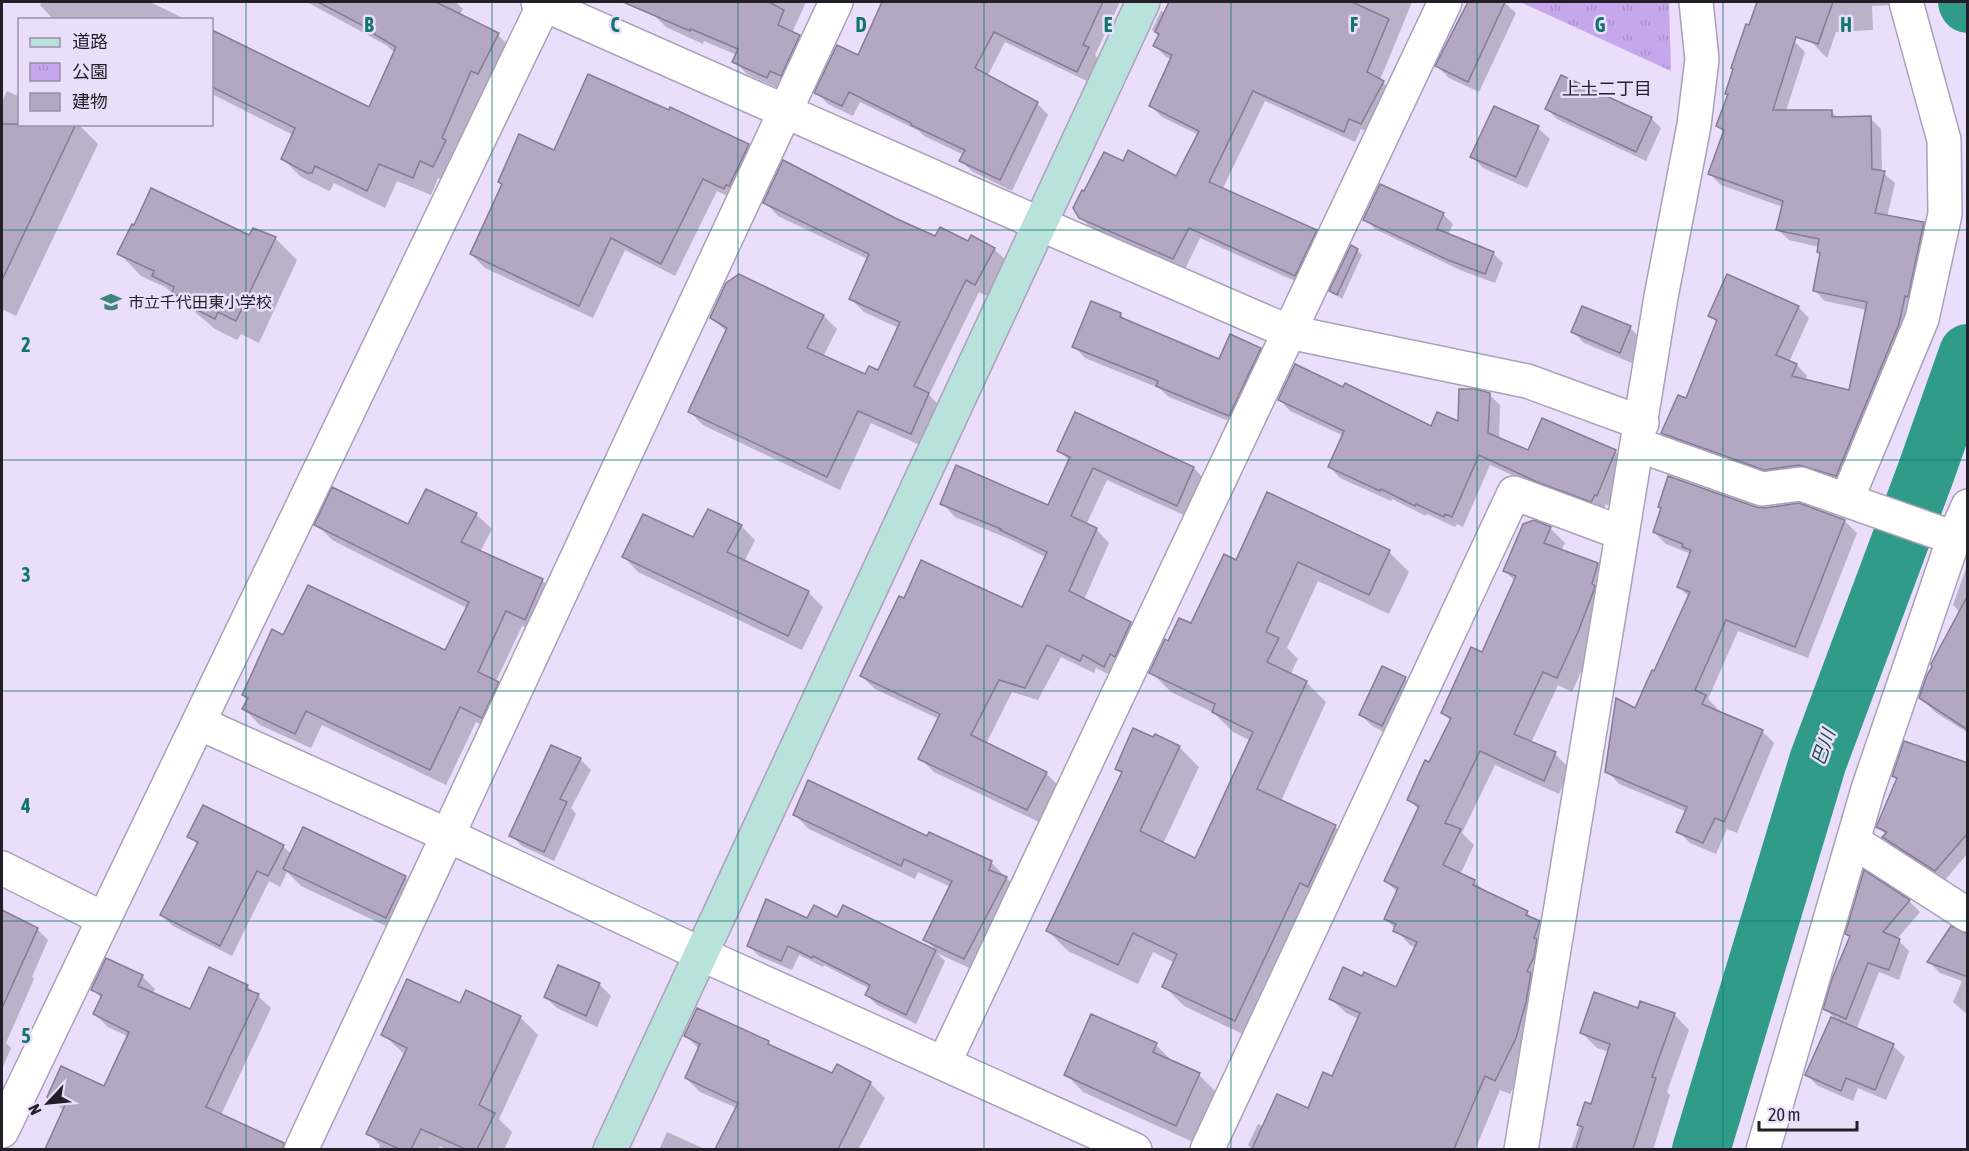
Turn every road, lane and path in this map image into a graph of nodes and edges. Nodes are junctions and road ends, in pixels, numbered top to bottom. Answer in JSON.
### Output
{"nodes":[{"id":1,"x":542,"y":2,"type":"edge"},
{"id":2,"x":836,"y":2,"type":"edge"},
{"id":3,"x":1143,"y":2,"type":"edge"},
{"id":4,"x":1445,"y":2,"type":"edge"},
{"id":5,"x":1696,"y":2,"type":"edge"},
{"id":6,"x":1906,"y":2,"type":"edge"},
{"id":7,"x":786,"y":111,"type":"junction"},
{"id":8,"x":1040,"y":224,"type":"junction"},
{"id":9,"x":1289,"y":332,"type":"junction"},
{"id":10,"x":1640,"y":434,"type":"junction"},
{"id":11,"x":1847,"y":499,"type":"junction"},
{"id":12,"x":1968,"y":506,"type":"edge"},
{"id":13,"x":1622,"y":533,"type":"junction"},
{"id":14,"x":1954,"y":538,"type":"junction"},
{"id":15,"x":199,"y":723,"type":"junction"},
{"id":16,"x":447,"y":835,"type":"junction"},
{"id":17,"x":1853,"y":841,"type":"junction"},
{"id":18,"x":2,"y":868,"type":"edge"},
{"id":19,"x":1968,"y":915,"type":"edge"},
{"id":20,"x":104,"y":919,"type":"junction"},
{"id":21,"x":701,"y":954,"type":"junction"},
{"id":22,"x":944,"y":1063,"type":"junction"},
{"id":23,"x":2,"y":1131,"type":"edge"},
{"id":24,"x":301,"y":1149,"type":"edge"},
{"id":25,"x":610,"y":1149,"type":"edge"},
{"id":26,"x":1135,"y":1149,"type":"edge"},
{"id":27,"x":1207,"y":1149,"type":"edge"},
{"id":28,"x":1521,"y":1149,"type":"edge"},
{"id":29,"x":1763,"y":1149,"type":"edge"}],
"edges":[{"from":1,"to":7,"type":"street"},
{"from":1,"to":15,"type":"street"},
{"from":2,"to":7,"type":"street"},
{"from":3,"to":8,"type":"street"},
{"from":4,"to":9,"type":"street"},
{"from":5,"to":10,"type":"street"},
{"from":6,"to":11,"type":"street"},
{"from":7,"to":8,"type":"street"},
{"from":7,"to":16,"type":"street"},
{"from":8,"to":9,"type":"street"},
{"from":8,"to":21,"type":"street"},
{"from":9,"to":10,"type":"street"},
{"from":9,"to":22,"type":"street"},
{"from":10,"to":11,"type":"street"},
{"from":10,"to":13,"type":"street"},
{"from":11,"to":14,"type":"street"},
{"from":12,"to":14,"type":"street"},
{"from":13,"to":27,"type":"street"},
{"from":13,"to":28,"type":"street"},
{"from":14,"to":17,"type":"street"},
{"from":15,"to":16,"type":"street"},
{"from":15,"to":20,"type":"street"},
{"from":16,"to":21,"type":"street"},
{"from":16,"to":24,"type":"street"},
{"from":17,"to":19,"type":"street"},
{"from":17,"to":29,"type":"street"},
{"from":18,"to":20,"type":"street"},
{"from":20,"to":23,"type":"street"},
{"from":21,"to":22,"type":"street"},
{"from":21,"to":25,"type":"street"},
{"from":22,"to":26,"type":"street"}]}
